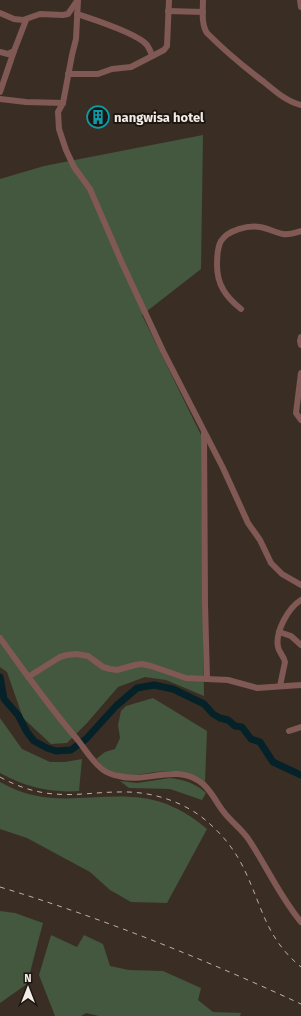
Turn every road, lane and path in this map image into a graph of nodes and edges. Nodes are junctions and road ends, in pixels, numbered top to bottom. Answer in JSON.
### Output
{"nodes":[{"id":1,"x":78,"y":0,"type":"edge"},
{"id":2,"x":169,"y":0,"type":"edge"},
{"id":3,"x":203,"y":0,"type":"edge"},
{"id":4,"x":300,"y":0,"type":"edge"},
{"id":5,"x":301,"y":7,"type":"edge"},
{"id":6,"x":168,"y":11,"type":"junction"},
{"id":7,"x":203,"y":12,"type":"junction"},
{"id":8,"x":0,"y":13,"type":"edge"},
{"id":9,"x":77,"y":14,"type":"junction"},
{"id":10,"x":26,"y":20,"type":"junction"},
{"id":11,"x":14,"y":51,"type":"junction"},
{"id":12,"x":0,"y":52,"type":"edge"},
{"id":13,"x":152,"y":56,"type":"junction"},
{"id":14,"x":68,"y":74,"type":"junction"},
{"id":15,"x":0,"y":92,"type":"edge"},
{"id":16,"x":0,"y":99,"type":"edge"},
{"id":17,"x":63,"y":103,"type":"junction"},
{"id":18,"x":301,"y":105,"type":"edge"},
{"id":19,"x":301,"y":232,"type":"edge"},
{"id":20,"x":241,"y":309,"type":"dead end"},
{"id":21,"x":301,"y":337,"type":"edge"},
{"id":22,"x":301,"y":345,"type":"edge"},
{"id":23,"x":301,"y":373,"type":"edge"},
{"id":24,"x":301,"y":420,"type":"edge"},
{"id":25,"x":204,"y":430,"type":"junction"},
{"id":26,"x":301,"y":585,"type":"edge"},
{"id":27,"x":301,"y":600,"type":"edge"},
{"id":28,"x":279,"y":632,"type":"junction"},
{"id":29,"x":0,"y":638,"type":"edge"},
{"id":30,"x":301,"y":645,"type":"edge"},
{"id":31,"x":28,"y":677,"type":"junction"},
{"id":32,"x":207,"y":678,"type":"junction"},
{"id":33,"x":301,"y":685,"type":"edge"},
{"id":34,"x":280,"y":686,"type":"junction"},
{"id":35,"x":301,"y":727,"type":"edge"},
{"id":36,"x":289,"y":731,"type":"dead end"},
{"id":37,"x":301,"y":922,"type":"edge"}],
"edges":[{"from":1,"to":9,"type":"street"},
{"from":1,"to":10,"type":"street"},
{"from":2,"to":6,"type":"street"},
{"from":3,"to":7,"type":"street"},
{"from":4,"to":5,"type":"street"},
{"from":6,"to":7,"type":"street"},
{"from":6,"to":13,"type":"street"},
{"from":7,"to":18,"type":"street"},
{"from":8,"to":10,"type":"street"},
{"from":9,"to":13,"type":"street"},
{"from":9,"to":14,"type":"street"},
{"from":10,"to":11,"type":"street"},
{"from":11,"to":12,"type":"street"},
{"from":11,"to":15,"type":"street"},
{"from":13,"to":14,"type":"street"},
{"from":14,"to":17,"type":"street"},
{"from":16,"to":17,"type":"street"},
{"from":17,"to":25,"type":"street"},
{"from":19,"to":20,"type":"street"},
{"from":21,"to":22,"type":"street"},
{"from":23,"to":24,"type":"street"},
{"from":25,"to":26,"type":"street"},
{"from":25,"to":32,"type":"street"},
{"from":27,"to":28,"type":"street"},
{"from":28,"to":30,"type":"street"},
{"from":28,"to":34,"type":"street"},
{"from":29,"to":31,"type":"street"},
{"from":31,"to":32,"type":"street"},
{"from":31,"to":37,"type":"street"},
{"from":32,"to":34,"type":"street"},
{"from":33,"to":34,"type":"street"},
{"from":35,"to":36,"type":"street"}]}
